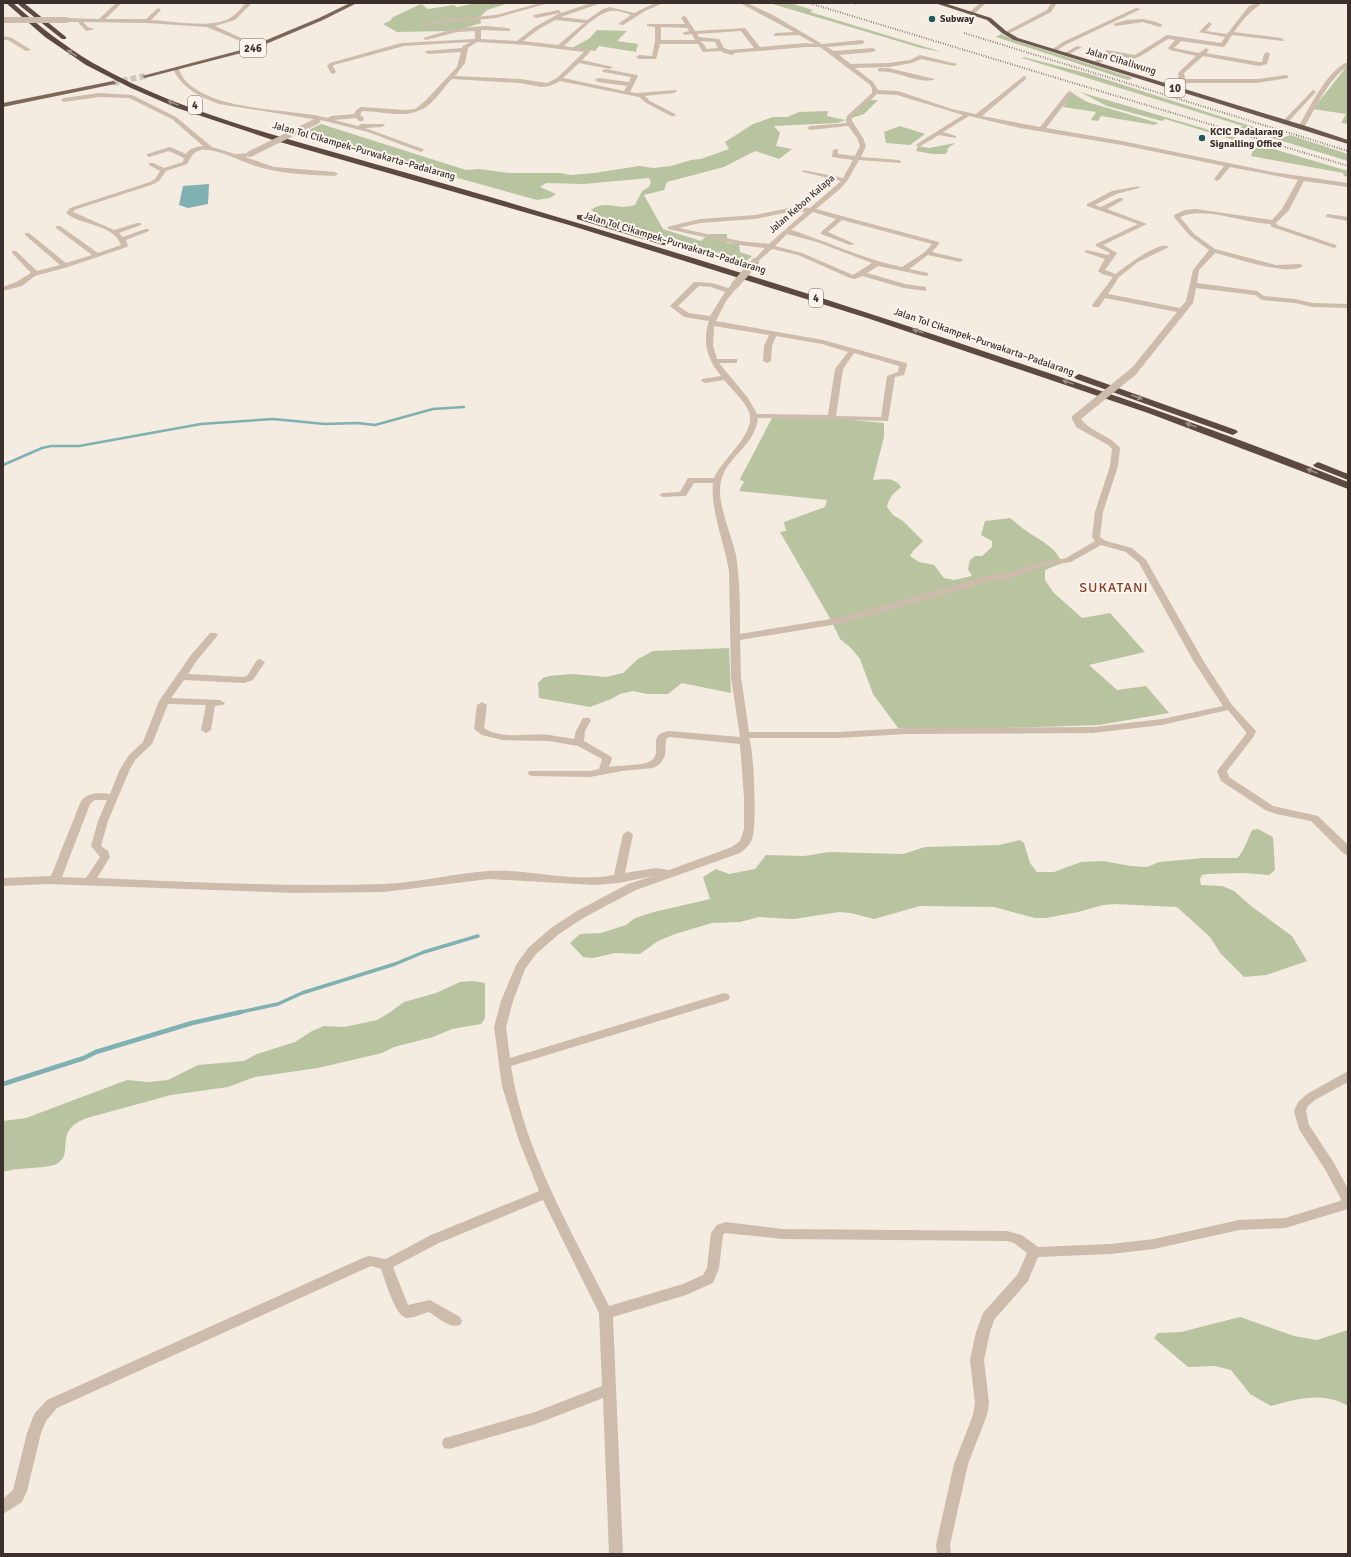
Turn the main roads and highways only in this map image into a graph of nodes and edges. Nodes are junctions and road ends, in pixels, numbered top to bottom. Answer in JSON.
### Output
{"nodes":[{"id":1,"x":9,"y":3,"type":"edge"},
{"id":2,"x":20,"y":3,"type":"edge"},
{"id":3,"x":354,"y":3,"type":"edge"},
{"id":4,"x":938,"y":3,"type":"edge"},
{"id":5,"x":146,"y":76,"type":"tunnel mouth"},
{"id":6,"x":113,"y":83,"type":"tunnel mouth"},
{"id":7,"x":3,"y":106,"type":"edge"},
{"id":8,"x":1348,"y":142,"type":"edge"},
{"id":9,"x":1348,"y":477,"type":"edge"},
{"id":10,"x":1348,"y":486,"type":"edge"}],
"edges":[{"from":10,"to":1,"type":"highway","name":"Jalan Tol Cikampek–Purwakarta–Padalarang","number":"4","one_way":true},
{"from":2,"to":9,"type":"highway","name":"Jalan Tol Cikampek–Purwakarta–Padalarang","number":"4","one_way":true},
{"from":3,"to":5,"type":"main road","number":"246"},
{"from":4,"to":8,"type":"highway","name":"Jalan Cihaliwung","number":"10"},
{"from":6,"to":7,"type":"main road"}]}
